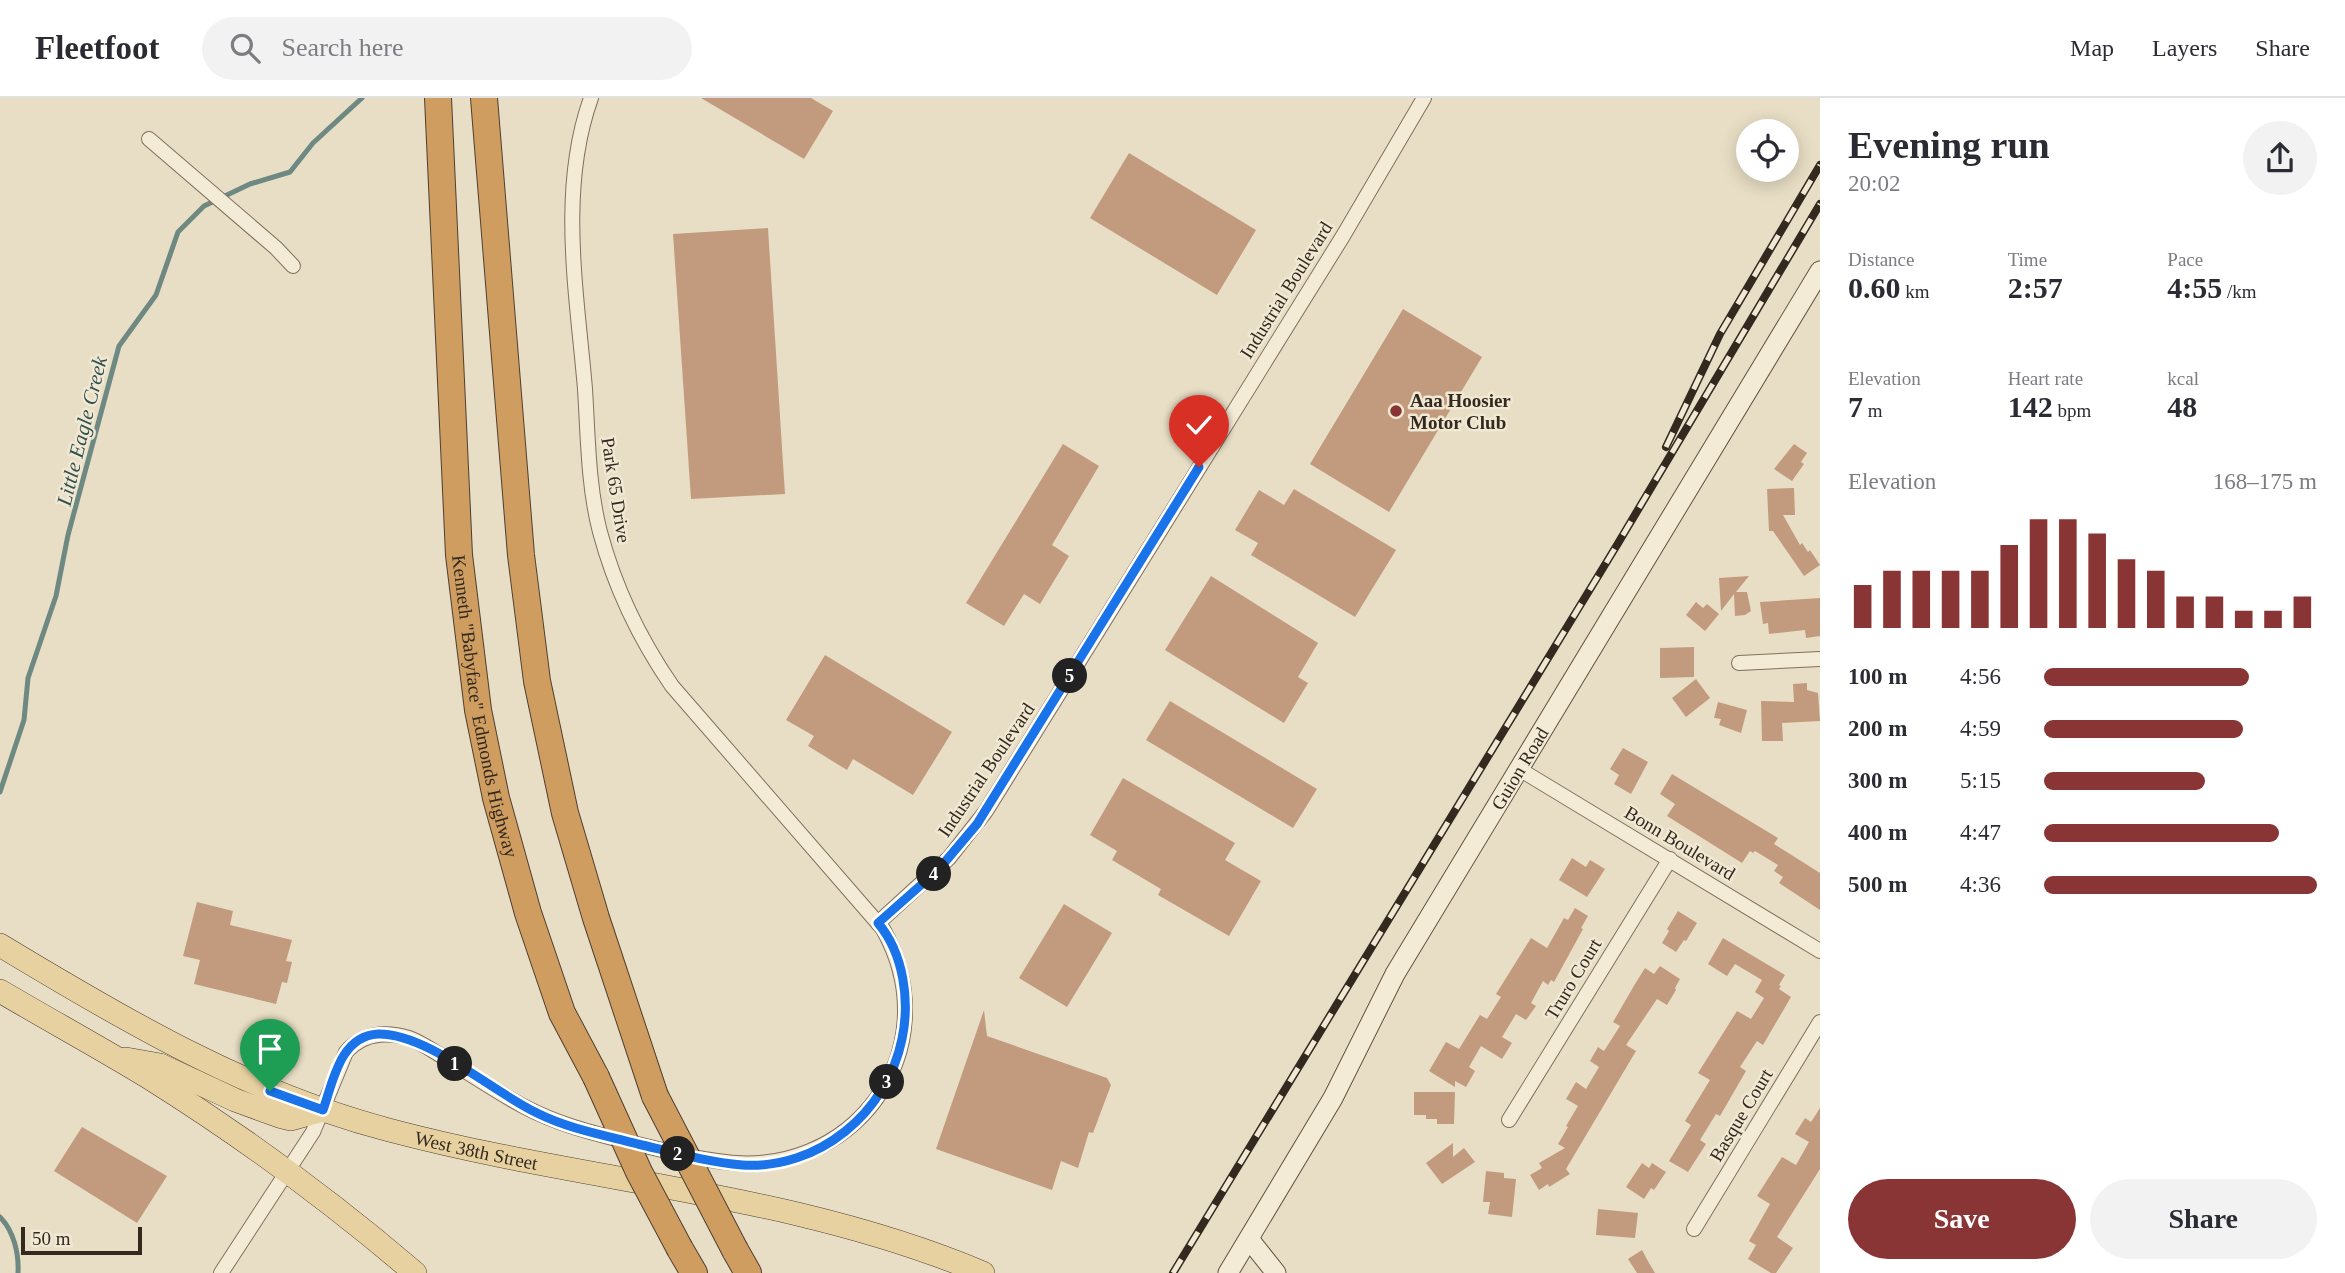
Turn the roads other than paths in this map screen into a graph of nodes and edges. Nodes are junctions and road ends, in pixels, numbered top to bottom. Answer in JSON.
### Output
{"nodes":[{"id":1,"x":438,"y":98,"type":"edge"},
{"id":2,"x":591,"y":98,"type":"edge"},
{"id":3,"x":1424,"y":98,"type":"edge"},
{"id":4,"x":484,"y":104,"type":"edge"},
{"id":5,"x":149,"y":139,"type":"dead end"},
{"id":6,"x":293,"y":266,"type":"dead end"},
{"id":7,"x":1820,"y":271,"type":"edge"},
{"id":8,"x":1820,"y":659,"type":"edge"},
{"id":9,"x":1739,"y":663,"type":"dead end"},
{"id":10,"x":1518,"y":769,"type":"junction"},
{"id":11,"x":1670,"y":859,"type":"junction"},
{"id":12,"x":878,"y":923,"type":"junction"},
{"id":13,"x":9,"y":950,"type":"edge"},
{"id":14,"x":1820,"y":950,"type":"edge"},
{"id":15,"x":4,"y":993,"type":"edge"},
{"id":16,"x":1820,"y":1022,"type":"edge"},
{"id":17,"x":112,"y":1056,"type":"junction"},
{"id":18,"x":323,"y":1110,"type":"junction"},
{"id":19,"x":1510,"y":1120,"type":"dead end"},
{"id":20,"x":288,"y":1171,"type":"junction"},
{"id":21,"x":1694,"y":1229,"type":"dead end"},
{"id":22,"x":1249,"y":1239,"type":"junction"},
{"id":23,"x":220,"y":1273,"type":"edge"},
{"id":24,"x":415,"y":1273,"type":"edge"},
{"id":25,"x":694,"y":1273,"type":"edge"},
{"id":26,"x":748,"y":1273,"type":"edge"},
{"id":27,"x":983,"y":1273,"type":"edge"},
{"id":28,"x":1228,"y":1273,"type":"edge"},
{"id":29,"x":1276,"y":1273,"type":"edge"}],
"edges":[{"from":1,"to":25,"type":"highway","name":"Kenneth \"Babyface\" Edmonds Highway","bridge":true},
{"from":2,"to":12,"type":"street","name":"Park 65 Drive"},
{"from":3,"to":12,"type":"street","name":"Industrial Boulevard"},
{"from":4,"to":26,"type":"highway","bridge":true},
{"from":5,"to":6,"type":"street"},
{"from":7,"to":10,"type":"street","name":"Guion Road"},
{"from":8,"to":9,"type":"street"},
{"from":10,"to":11,"type":"street","name":"Bonn Boulevard"},
{"from":10,"to":22,"type":"street","name":"Guion Road"},
{"from":11,"to":14,"type":"street","name":"Bonn Boulevard"},
{"from":11,"to":19,"type":"street","name":"Truro Court"},
{"from":12,"to":18,"type":"street"},
{"from":13,"to":18,"type":"main road","name":"West 38th Street"},
{"from":15,"to":17,"type":"main road"},
{"from":16,"to":21,"type":"street","name":"Basque Court"},
{"from":17,"to":18,"type":"main road"},
{"from":17,"to":20,"type":"main road"},
{"from":18,"to":20,"type":"street"},
{"from":18,"to":27,"type":"main road","name":"West 38th Street"},
{"from":20,"to":23,"type":"street"},
{"from":20,"to":24,"type":"main road"},
{"from":22,"to":28,"type":"street","name":"Guion Road"},
{"from":22,"to":29,"type":"street"}]}
